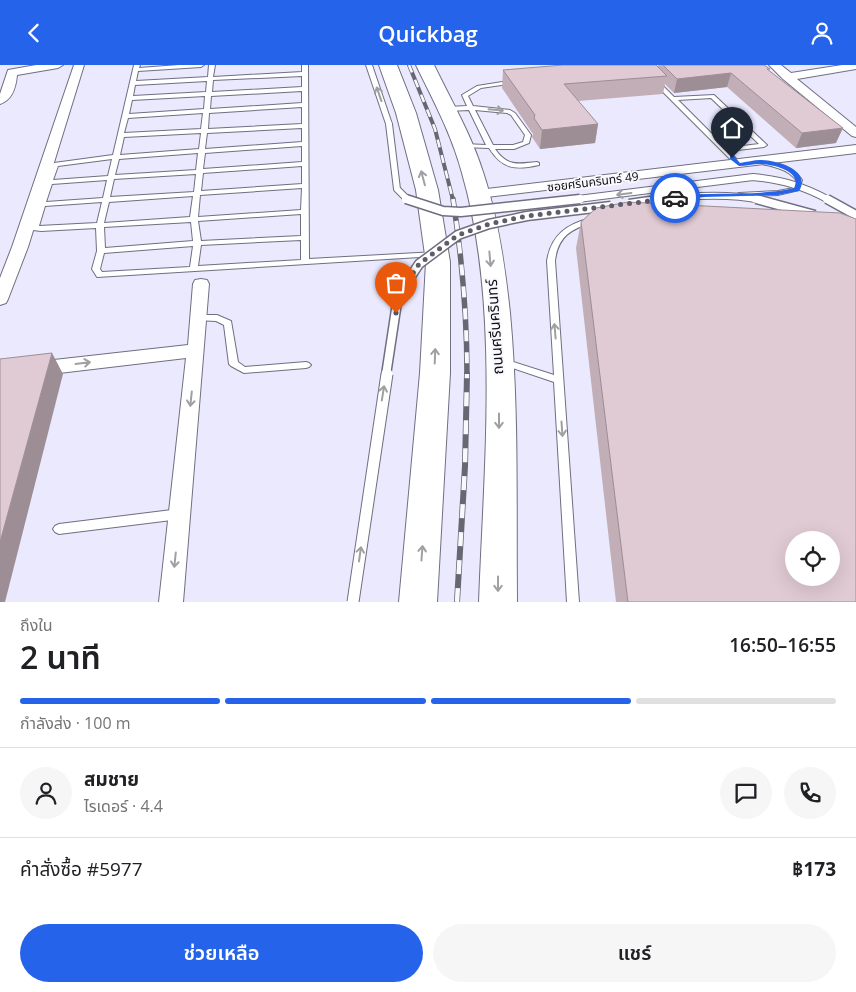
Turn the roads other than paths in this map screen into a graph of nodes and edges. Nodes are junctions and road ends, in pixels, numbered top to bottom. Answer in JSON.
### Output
{"nodes":[{"id":1,"x":58,"y":65,"type":"edge"},
{"id":2,"x":79,"y":65,"type":"edge"},
{"id":3,"x":201,"y":65,"type":"edge"},
{"id":4,"x":212,"y":65,"type":"edge"},
{"id":5,"x":305,"y":65,"type":"edge"},
{"id":6,"x":369,"y":65,"type":"edge"},
{"id":7,"x":388,"y":65,"type":"edge"},
{"id":8,"x":424,"y":65,"type":"edge"},
{"id":9,"x":774,"y":65,"type":"edge"},
{"id":10,"x":856,"y":66,"type":"edge"},
{"id":11,"x":136,"y":67,"type":"edge"},
{"id":12,"x":12,"y":72,"type":"junction"},
{"id":13,"x":0,"y":74,"type":"edge"},
{"id":14,"x":305,"y":74,"type":"junction"},
{"id":15,"x":650,"y":75,"type":"edge"},
{"id":16,"x":787,"y":77,"type":"junction"},
{"id":17,"x":210,"y":79,"type":"junction"},
{"id":18,"x":525,"y":81,"type":"edge"},
{"id":19,"x":132,"y":83,"type":"junction"},
{"id":20,"x":304,"y":89,"type":"junction"},
{"id":21,"x":208,"y":95,"type":"junction"},
{"id":22,"x":129,"y":99,"type":"junction"},
{"id":23,"x":673,"y":99,"type":"junction"},
{"id":24,"x":0,"y":100,"type":"edge"},
{"id":25,"x":304,"y":105,"type":"junction"},
{"id":26,"x":459,"y":109,"type":"junction"},
{"id":27,"x":207,"y":110,"type":"junction"},
{"id":28,"x":125,"y":116,"type":"junction"},
{"id":29,"x":389,"y":124,"type":"joint"},
{"id":30,"x":305,"y":126,"type":"junction"},
{"id":31,"x":204,"y":131,"type":"junction"},
{"id":32,"x":856,"y":133,"type":"edge"},
{"id":33,"x":120,"y":135,"type":"junction"},
{"id":34,"x":305,"y":144,"type":"junction"},
{"id":35,"x":463,"y":146,"type":"junction"},
{"id":36,"x":491,"y":146,"type":"junction"},
{"id":37,"x":724,"y":149,"type":"junction"},
{"id":38,"x":202,"y":150,"type":"junction"},
{"id":39,"x":855,"y":150,"type":"edge"},
{"id":40,"x":116,"y":157,"type":"junction"},
{"id":41,"x":761,"y":162,"type":"junction"},
{"id":42,"x":305,"y":164,"type":"junction"},
{"id":43,"x":538,"y":164,"type":"dead end"},
{"id":44,"x":739,"y":165,"type":"junction"},
{"id":45,"x":200,"y":171,"type":"junction"},
{"id":46,"x":111,"y":177,"type":"junction"},
{"id":47,"x":49,"y":182,"type":"junction"},
{"id":48,"x":305,"y":187,"type":"junction"},
{"id":49,"x":478,"y":194,"type":"junction"},
{"id":50,"x":197,"y":195,"type":"junction"},
{"id":51,"x":734,"y":195,"type":"junction"},
{"id":52,"x":106,"y":199,"type":"junction"},
{"id":53,"x":42,"y":204,"type":"junction"},
{"id":54,"x":305,"y":212,"type":"junction"},
{"id":55,"x":856,"y":215,"type":"edge"},
{"id":56,"x":194,"y":217,"type":"junction"},
{"id":57,"x":598,"y":218,"type":"edge"},
{"id":58,"x":824,"y":219,"type":"edge"},
{"id":59,"x":100,"y":225,"type":"junction"},
{"id":60,"x":305,"y":238,"type":"junction"},
{"id":61,"x":197,"y":243,"type":"junction"},
{"id":62,"x":101,"y":251,"type":"junction"},
{"id":63,"x":437,"y":254,"type":"junction"},
{"id":64,"x":305,"y":261,"type":"junction"},
{"id":65,"x":198,"y":276,"type":"junction"},
{"id":66,"x":0,"y":299,"type":"edge"},
{"id":67,"x":198,"y":318,"type":"junction"},
{"id":68,"x":196,"y":350,"type":"junction"},
{"id":69,"x":499,"y":360,"type":"junction"},
{"id":70,"x":306,"y":365,"type":"dead end"},
{"id":71,"x":0,"y":373,"type":"edge"},
{"id":72,"x":559,"y":380,"type":"junction"},
{"id":73,"x":180,"y":514,"type":"junction"},
{"id":74,"x":58,"y":529,"type":"dead end"},
{"id":75,"x":171,"y":602,"type":"edge"},
{"id":76,"x":353,"y":602,"type":"edge"},
{"id":77,"x":418,"y":602,"type":"edge"},
{"id":78,"x":498,"y":602,"type":"edge"},
{"id":79,"x":574,"y":602,"type":"edge"}],
"edges":[{"from":1,"to":12,"type":"street"},
{"from":2,"to":66,"type":"street"},
{"from":3,"to":11,"type":"lane"},
{"from":4,"to":17,"type":"lane"},
{"from":5,"to":14,"type":"lane"},
{"from":29,"to":6,"type":"lane","one_way":true},
{"from":63,"to":7,"type":"main road","one_way":true},
{"from":8,"to":26,"type":"main road","name":"ถนนศรีนครินทร์"},
{"from":9,"to":16,"type":"street"},
{"from":10,"to":16,"type":"street"},
{"from":11,"to":19,"type":"lane"},
{"from":12,"to":13,"type":"street"},
{"from":12,"to":24,"type":"street"},
{"from":14,"to":17,"type":"lane"},
{"from":14,"to":20,"type":"lane"},
{"from":15,"to":23,"type":"lane"},
{"from":16,"to":32,"type":"street"},
{"from":17,"to":19,"type":"lane"},
{"from":17,"to":21,"type":"lane"},
{"from":18,"to":26,"type":"lane"},
{"from":19,"to":22,"type":"lane"},
{"from":20,"to":21,"type":"lane"},
{"from":20,"to":25,"type":"lane"},
{"from":21,"to":22,"type":"lane"},
{"from":21,"to":27,"type":"lane"},
{"from":22,"to":28,"type":"lane"},
{"from":23,"to":37,"type":"lane"},
{"from":23,"to":37,"type":"lane"},
{"from":25,"to":27,"type":"lane"},
{"from":25,"to":30,"type":"lane"},
{"from":26,"to":35,"type":"main road","name":"ถนนศรีนครินทร์"},
{"from":26,"to":36,"type":"lane"},
{"from":26,"to":36,"type":"lane","one_way":true},
{"from":27,"to":28,"type":"lane"},
{"from":27,"to":31,"type":"lane"},
{"from":28,"to":33,"type":"lane"},
{"from":55,"to":29,"type":"lane","one_way":true,"bridge":true},
{"from":30,"to":31,"type":"lane"},
{"from":30,"to":34,"type":"lane"},
{"from":31,"to":33,"type":"lane"},
{"from":31,"to":38,"type":"lane"},
{"from":33,"to":40,"type":"lane"},
{"from":34,"to":38,"type":"lane"},
{"from":34,"to":42,"type":"lane"},
{"from":35,"to":36,"type":"lane"},
{"from":35,"to":49,"type":"main road","name":"ถนนศรีนครินทร์"},
{"from":36,"to":43,"type":"lane"},
{"from":37,"to":44,"type":"lane"},
{"from":38,"to":40,"type":"lane"},
{"from":38,"to":45,"type":"lane"},
{"from":39,"to":41,"type":"street","name":"ซอยศรีนครินทร์ 49"},
{"from":40,"to":46,"type":"lane"},
{"from":40,"to":47,"type":"lane"},
{"from":41,"to":44,"type":"street","name":"ซอยศรีนครินทร์ 49"},
{"from":41,"to":51,"type":"lane","bridge":true},
{"from":42,"to":45,"type":"lane"},
{"from":42,"to":48,"type":"lane"},
{"from":44,"to":49,"type":"street","name":"ซอยศรีนครินทร์ 49"},
{"from":45,"to":46,"type":"lane"},
{"from":45,"to":50,"type":"lane"},
{"from":46,"to":47,"type":"lane"},
{"from":46,"to":52,"type":"lane"},
{"from":47,"to":53,"type":"lane"},
{"from":48,"to":50,"type":"lane"},
{"from":48,"to":54,"type":"lane"},
{"from":49,"to":69,"type":"main road","name":"ถนนศรีนครินทร์","one_way":true},
{"from":50,"to":52,"type":"lane"},
{"from":50,"to":56,"type":"lane"},
{"from":51,"to":58,"type":"lane","bridge":true},
{"from":76,"to":51,"type":"lane","one_way":true,"bridge":true},
{"from":52,"to":53,"type":"lane"},
{"from":52,"to":59,"type":"lane"},
{"from":53,"to":59,"type":"lane"},
{"from":54,"to":56,"type":"lane"},
{"from":54,"to":60,"type":"lane"},
{"from":56,"to":59,"type":"lane"},
{"from":56,"to":61,"type":"lane"},
{"from":72,"to":57,"type":"lane","one_way":true},
{"from":59,"to":62,"type":"lane"},
{"from":60,"to":61,"type":"lane"},
{"from":60,"to":64,"type":"lane"},
{"from":61,"to":62,"type":"lane"},
{"from":61,"to":65,"type":"lane"},
{"from":62,"to":65,"type":"lane"},
{"from":63,"to":64,"type":"lane"},
{"from":77,"to":63,"type":"main road","one_way":true},
{"from":64,"to":65,"type":"lane"},
{"from":65,"to":67,"type":"street"},
{"from":67,"to":68,"type":"street"},
{"from":67,"to":70,"type":"lane"},
{"from":71,"to":68,"type":"street","one_way":true},
{"from":68,"to":73,"type":"street","one_way":true},
{"from":69,"to":72,"type":"lane"},
{"from":69,"to":78,"type":"main road","name":"ถนนศรีนครินทร์","one_way":true},
{"from":72,"to":79,"type":"lane","one_way":true},
{"from":73,"to":74,"type":"lane"},
{"from":73,"to":75,"type":"street","one_way":true}]}
